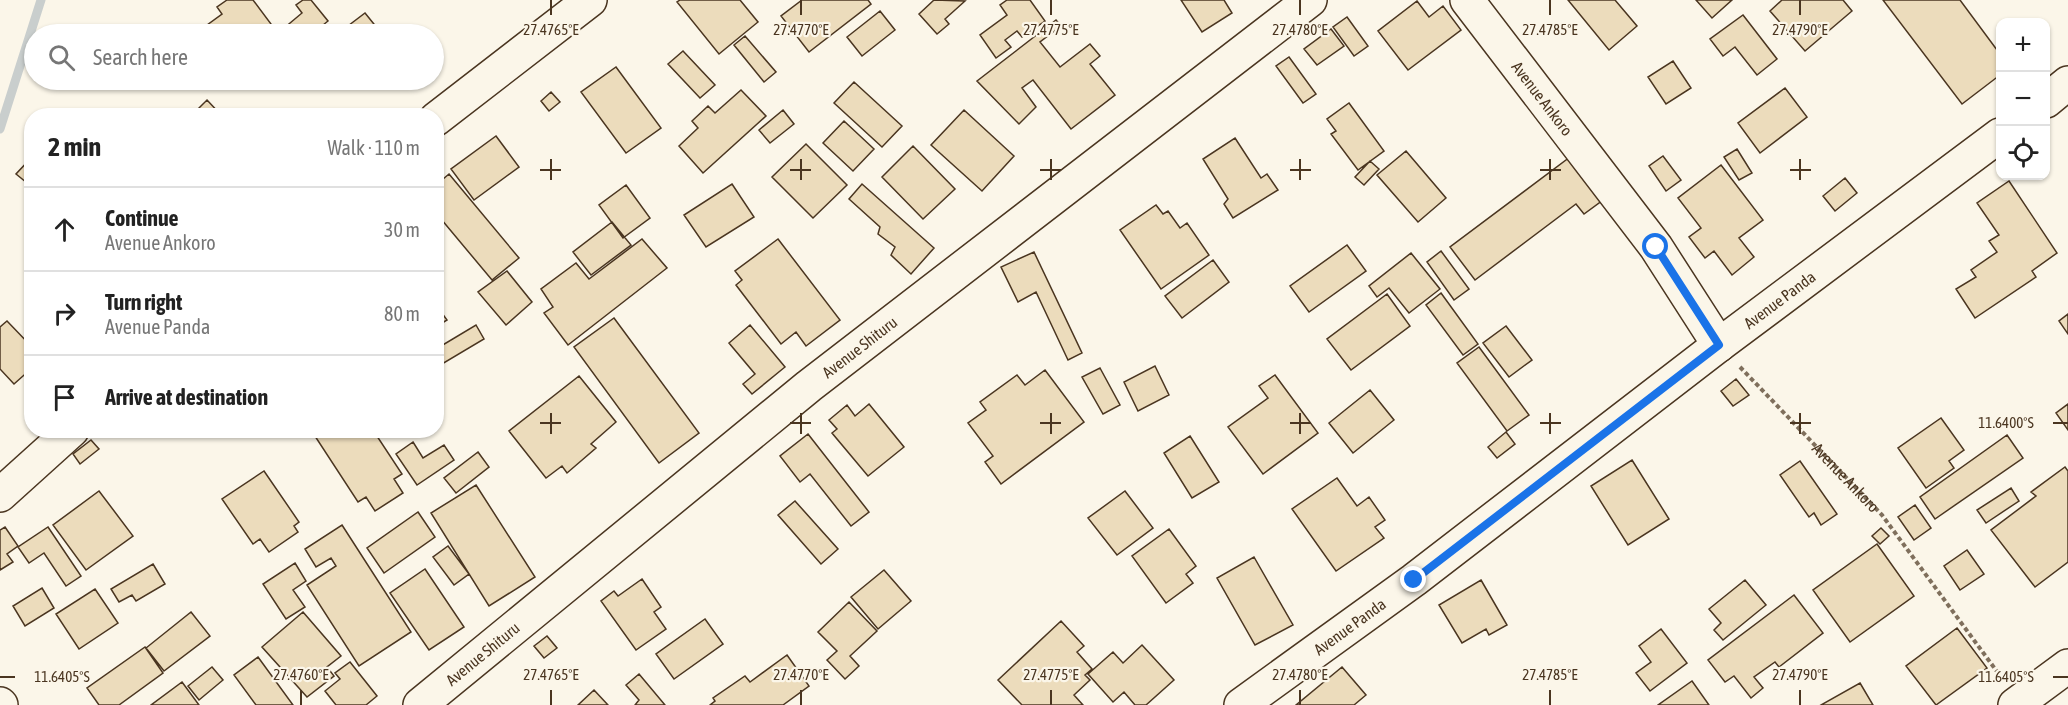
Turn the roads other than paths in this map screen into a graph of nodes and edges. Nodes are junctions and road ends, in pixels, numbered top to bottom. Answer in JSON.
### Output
{"nodes":[{"id":1,"x":590,"y":0,"type":"edge"},
{"id":2,"x":1310,"y":0,"type":"edge"},
{"id":3,"x":1467,"y":0,"type":"edge"},
{"id":4,"x":2068,"y":83,"type":"edge"},
{"id":5,"x":2050,"y":98,"type":"edge"},
{"id":6,"x":444,"y":113,"type":"edge"},
{"id":7,"x":1996,"y":139,"type":"edge"},
{"id":8,"x":1719,"y":345,"type":"junction"},
{"id":9,"x":63,"y":438,"type":"edge"},
{"id":10,"x":0,"y":495,"type":"edge"},
{"id":11,"x":2068,"y":666,"type":"edge"},
{"id":12,"x":2019,"y":704,"type":"edge"},
{"id":13,"x":420,"y":705,"type":"edge"},
{"id":14,"x":1241,"y":705,"type":"edge"}],
"edges":[{"from":1,"to":6,"type":"street"},
{"from":2,"to":13,"type":"street","name":"Avenue Shituru"},
{"from":3,"to":8,"type":"street","name":"Avenue Ankoro"},
{"from":4,"to":5,"type":"street"},
{"from":7,"to":8,"type":"street","name":"Avenue Panda"},
{"from":8,"to":14,"type":"street","name":"Avenue Panda"},
{"from":9,"to":10,"type":"street"},
{"from":11,"to":12,"type":"street"}]}
